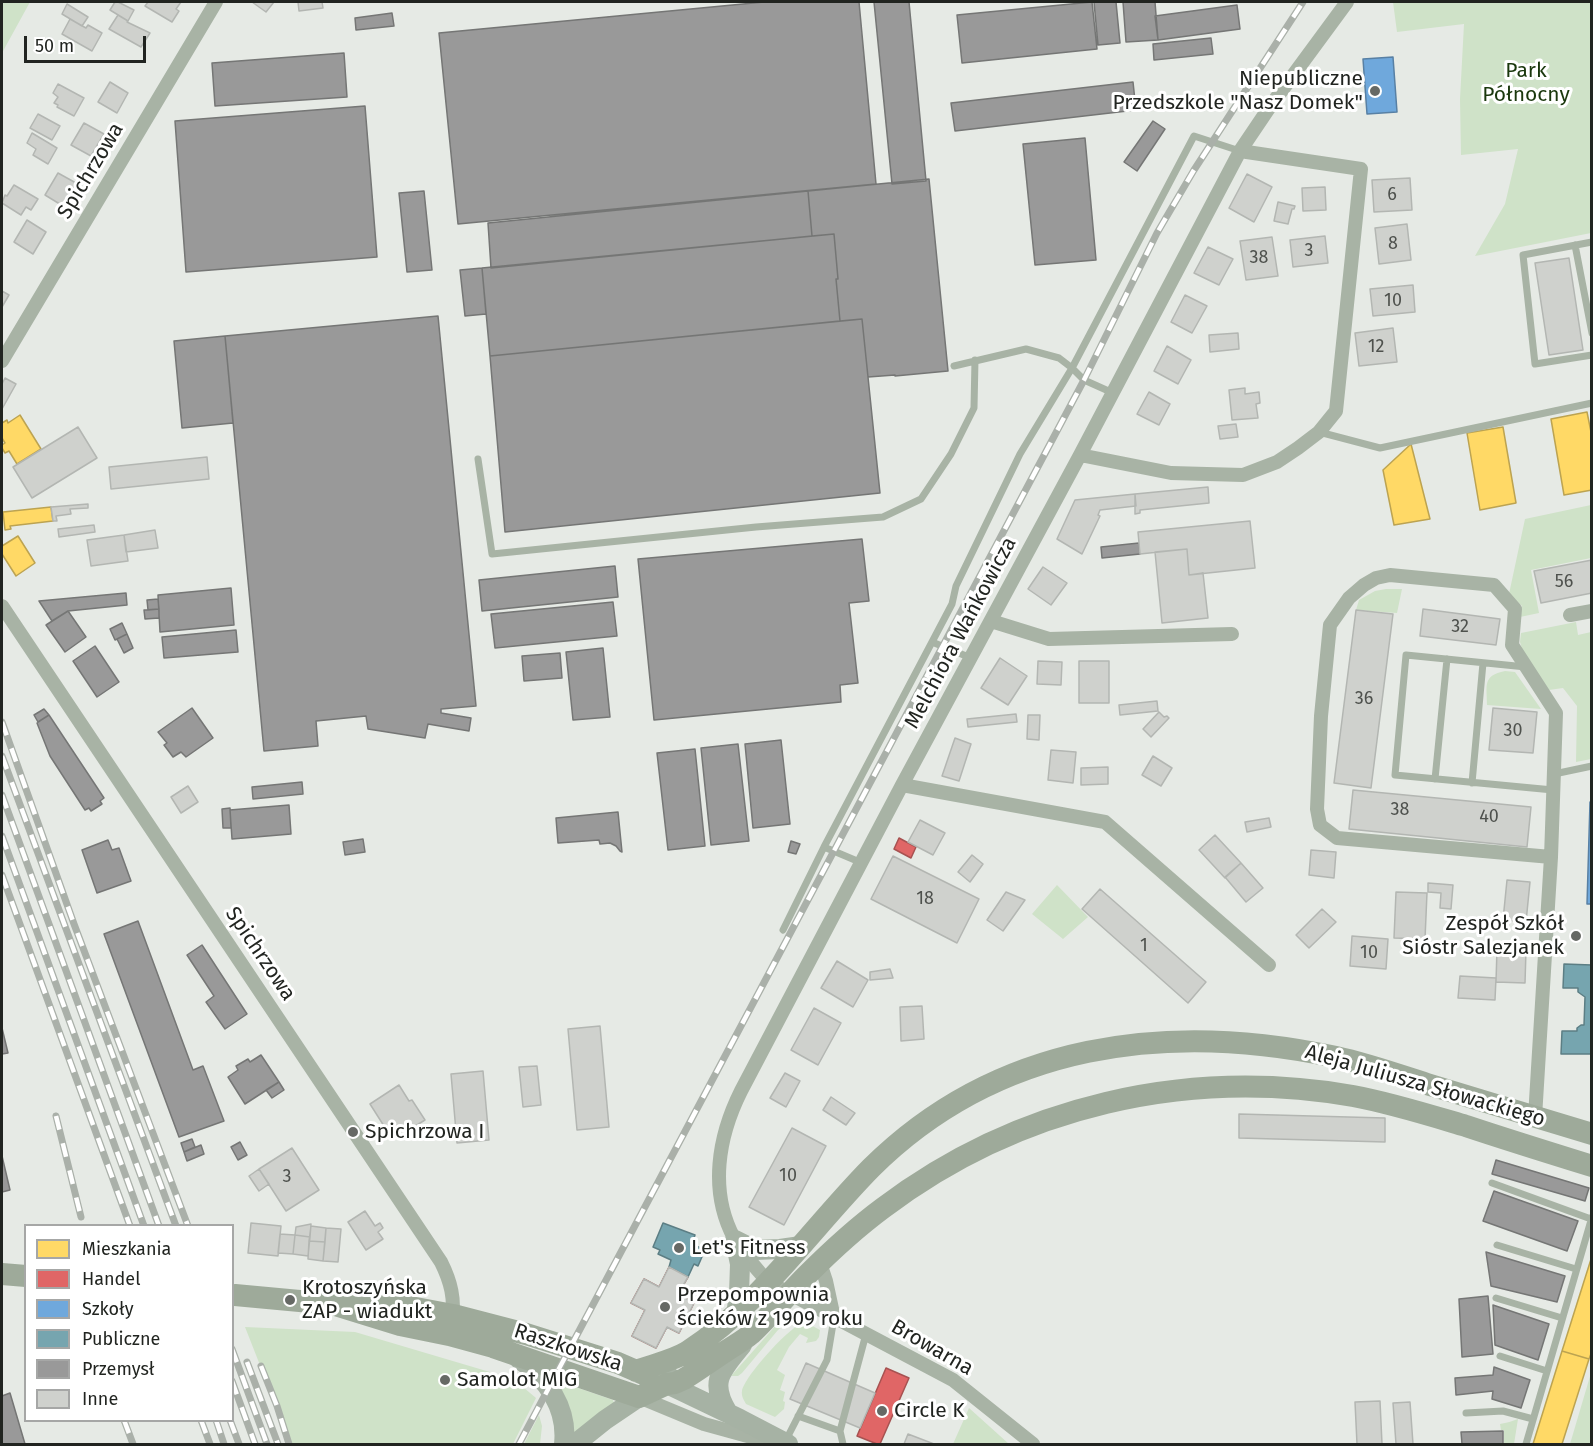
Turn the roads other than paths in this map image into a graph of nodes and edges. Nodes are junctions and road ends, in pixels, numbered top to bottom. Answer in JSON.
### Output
{"nodes":[{"id":1,"x":216,"y":2,"type":"edge"},
{"id":2,"x":1347,"y":2,"type":"edge"},
{"id":3,"x":1240,"y":151,"type":"junction"},
{"id":4,"x":1592,"y":242,"type":"edge"},
{"id":5,"x":1575,"y":245,"type":"junction"},
{"id":6,"x":1592,"y":333,"type":"edge"},
{"id":7,"x":1592,"y":355,"type":"edge"},
{"id":8,"x":975,"y":360,"type":"junction"},
{"id":9,"x":2,"y":361,"type":"edge"},
{"id":10,"x":954,"y":366,"type":"dead end"},
{"id":11,"x":1072,"y":368,"type":"junction"},
{"id":12,"x":1113,"y":393,"type":"junction"},
{"id":13,"x":1592,"y":403,"type":"edge"},
{"id":14,"x":1319,"y":432,"type":"junction"},
{"id":15,"x":1080,"y":455,"type":"junction"},
{"id":16,"x":478,"y":459,"type":"dead end"},
{"id":17,"x":2,"y":606,"type":"edge"},
{"id":18,"x":1592,"y":611,"type":"edge"},
{"id":19,"x":1570,"y":615,"type":"dead end"},
{"id":20,"x":991,"y":621,"type":"junction"},
{"id":21,"x":1232,"y":634,"type":"dead end"},
{"id":22,"x":932,"y":642,"type":"junction"},
{"id":23,"x":971,"y":658,"type":"junction"},
{"id":24,"x":1447,"y":659,"type":"junction"},
{"id":25,"x":1484,"y":663,"type":"junction"},
{"id":26,"x":1526,"y":667,"type":"junction"},
{"id":27,"x":1592,"y":766,"type":"edge"},
{"id":28,"x":1554,"y":774,"type":"junction"},
{"id":29,"x":1435,"y":779,"type":"junction"},
{"id":30,"x":1472,"y":783,"type":"junction"},
{"id":31,"x":902,"y":785,"type":"junction"},
{"id":32,"x":1553,"y":790,"type":"junction"},
{"id":33,"x":824,"y":847,"type":"junction"},
{"id":34,"x":1551,"y":857,"type":"junction"},
{"id":35,"x":862,"y":863,"type":"junction"},
{"id":36,"x":783,"y":930,"type":"dead end"},
{"id":37,"x":1269,"y":965,"type":"dead end"},
{"id":38,"x":1535,"y":1117,"type":"junction"},
{"id":39,"x":1592,"y":1134,"type":"edge"},
{"id":40,"x":1592,"y":1166,"type":"edge"},
{"id":41,"x":1492,"y":1183,"type":"dead end"},
{"id":42,"x":1591,"y":1218,"type":"edge"},
{"id":43,"x":735,"y":1240,"type":"junction"},
{"id":44,"x":1497,"y":1245,"type":"dead end"},
{"id":45,"x":801,"y":1246,"type":"junction"},
{"id":46,"x":820,"y":1263,"type":"junction"},
{"id":47,"x":1576,"y":1269,"type":"junction"},
{"id":48,"x":2,"y":1274,"type":"edge"},
{"id":49,"x":24,"y":1276,"type":"edge"},
{"id":50,"x":768,"y":1282,"type":"junction"},
{"id":51,"x":789,"y":1294,"type":"junction"},
{"id":52,"x":235,"y":1295,"type":"dead end"},
{"id":53,"x":1496,"y":1298,"type":"dead end"},
{"id":54,"x":736,"y":1315,"type":"junction"},
{"id":55,"x":834,"y":1318,"type":"junction"},
{"id":56,"x":1562,"y":1318,"type":"junction"},
{"id":57,"x":451,"y":1325,"type":"junction"},
{"id":58,"x":866,"y":1334,"type":"junction"},
{"id":59,"x":750,"y":1335,"type":"junction"},
{"id":60,"x":511,"y":1353,"type":"junction"},
{"id":61,"x":684,"y":1353,"type":"junction"},
{"id":62,"x":1500,"y":1356,"type":"dead end"},
{"id":63,"x":636,"y":1371,"type":"junction"},
{"id":64,"x":1547,"y":1371,"type":"junction"},
{"id":65,"x":666,"y":1384,"type":"junction"},
{"id":66,"x":639,"y":1397,"type":"junction"},
{"id":67,"x":728,"y":1413,"type":"junction"},
{"id":68,"x":1466,"y":1413,"type":"dead end"},
{"id":69,"x":798,"y":1416,"type":"junction"},
{"id":70,"x":1533,"y":1419,"type":"junction"},
{"id":71,"x":840,"y":1431,"type":"junction"},
{"id":72,"x":564,"y":1444,"type":"edge"},
{"id":73,"x":575,"y":1444,"type":"edge"},
{"id":74,"x":784,"y":1444,"type":"edge"},
{"id":75,"x":843,"y":1444,"type":"edge"},
{"id":76,"x":1033,"y":1444,"type":"edge"},
{"id":77,"x":1526,"y":1444,"type":"edge"}],
"edges":[{"from":1,"to":9,"type":"street","name":"Spichrzowa"},
{"from":2,"to":3,"type":"street","name":"Melchiora Wańkowicza"},
{"from":3,"to":11,"type":"lane"},
{"from":3,"to":12,"type":"street","name":"Melchiora Wańkowicza"},
{"from":3,"to":14,"type":"street"},
{"from":4,"to":5,"type":"lane"},
{"from":5,"to":6,"type":"lane"},
{"from":5,"to":7,"type":"lane"},
{"from":8,"to":10,"type":"lane"},
{"from":8,"to":11,"type":"lane"},
{"from":8,"to":16,"type":"lane"},
{"from":11,"to":12,"type":"lane"},
{"from":11,"to":22,"type":"lane"},
{"from":12,"to":15,"type":"street","name":"Melchiora Wańkowicza"},
{"from":13,"to":14,"type":"lane"},
{"from":14,"to":15,"type":"street"},
{"from":15,"to":20,"type":"street","name":"Melchiora Wańkowicza"},
{"from":17,"to":57,"type":"street","name":"Spichrzowa"},
{"from":18,"to":19,"type":"street"},
{"from":20,"to":21,"type":"street"},
{"from":20,"to":23,"type":"street","name":"Melchiora Wańkowicza"},
{"from":22,"to":23,"type":"lane"},
{"from":22,"to":33,"type":"lane"},
{"from":23,"to":31,"type":"street","name":"Melchiora Wańkowicza"},
{"from":24,"to":25,"type":"lane"},
{"from":24,"to":29,"type":"lane"},
{"from":24,"to":29,"type":"lane"},
{"from":25,"to":26,"type":"lane"},
{"from":25,"to":30,"type":"lane"},
{"from":26,"to":28,"type":"street"},
{"from":26,"to":34,"type":"street"},
{"from":27,"to":28,"type":"lane"},
{"from":28,"to":32,"type":"street"},
{"from":29,"to":30,"type":"lane"},
{"from":30,"to":32,"type":"lane"},
{"from":31,"to":35,"type":"street","name":"Melchiora Wańkowicza"},
{"from":31,"to":37,"type":"street"},
{"from":32,"to":34,"type":"street"},
{"from":33,"to":35,"type":"lane"},
{"from":33,"to":36,"type":"lane"},
{"from":34,"to":38,"type":"street"},
{"from":35,"to":43,"type":"street","name":"Melchiora Wańkowicza"},
{"from":38,"to":39,"type":"main road","name":"Aleja Juliusza Słowackiego"},
{"from":38,"to":45,"type":"main road","name":"Aleja Juliusza Słowackiego"},
{"from":40,"to":46,"type":"main road","name":"Aleja Juliusza Słowackiego"},
{"from":41,"to":42,"type":"lane"},
{"from":42,"to":47,"type":"lane"},
{"from":43,"to":45,"type":"main road"},
{"from":43,"to":50,"type":"street","name":"Melchiora Wańkowicza"},
{"from":43,"to":54,"type":"main road"},
{"from":44,"to":47,"type":"lane"},
{"from":45,"to":50,"type":"main road","name":"Aleja Juliusza Słowackiego"},
{"from":46,"to":51,"type":"main road","name":"Aleja Juliusza Słowackiego"},
{"from":46,"to":55,"type":"street"},
{"from":47,"to":56,"type":"lane"},
{"from":48,"to":49,"type":"main road"},
{"from":50,"to":51,"type":"street","name":"Melchiora Wańkowicza"},
{"from":50,"to":54,"type":"main road","name":"Aleja Juliusza Słowackiego"},
{"from":51,"to":55,"type":"street","name":"Browarna"},
{"from":51,"to":59,"type":"main road","name":"Aleja Juliusza Słowackiego"},
{"from":52,"to":57,"type":"main road","name":"Raszkowska"},
{"from":53,"to":56,"type":"lane"},
{"from":54,"to":61,"type":"main road","name":"Aleja Juliusza Słowackiego"},
{"from":55,"to":58,"type":"street","name":"Browarna"},
{"from":55,"to":69,"type":"lane"},
{"from":56,"to":64,"type":"lane"},
{"from":57,"to":60,"type":"main road","name":"Raszkowska"},
{"from":57,"to":63,"type":"main road","name":"Raszkowska"},
{"from":58,"to":71,"type":"lane"},
{"from":58,"to":76,"type":"street","name":"Browarna"},
{"from":59,"to":65,"type":"main road","name":"Aleja Juliusza Słowackiego"},
{"from":59,"to":67,"type":"main road"},
{"from":60,"to":66,"type":"main road","name":"Raszkowska"},
{"from":60,"to":72,"type":"main road"},
{"from":61,"to":63,"type":"main road","name":"Aleja Juliusza Słowackiego"},
{"from":61,"to":65,"type":"main road","name":"Aleja Juliusza Słowackiego"},
{"from":62,"to":64,"type":"lane"},
{"from":63,"to":65,"type":"main road","name":"Raszkowska"},
{"from":64,"to":70,"type":"lane"},
{"from":65,"to":66,"type":"main road","name":"Aleja Juliusza Słowackiego"},
{"from":65,"to":67,"type":"main road","name":"Raszkowska"},
{"from":66,"to":73,"type":"main road"},
{"from":66,"to":74,"type":"street","name":"Raszkowska"},
{"from":67,"to":74,"type":"main road","name":"Raszkowska"},
{"from":68,"to":70,"type":"lane"},
{"from":69,"to":71,"type":"lane"},
{"from":69,"to":74,"type":"lane"},
{"from":70,"to":77,"type":"lane"},
{"from":71,"to":75,"type":"lane"}]}
